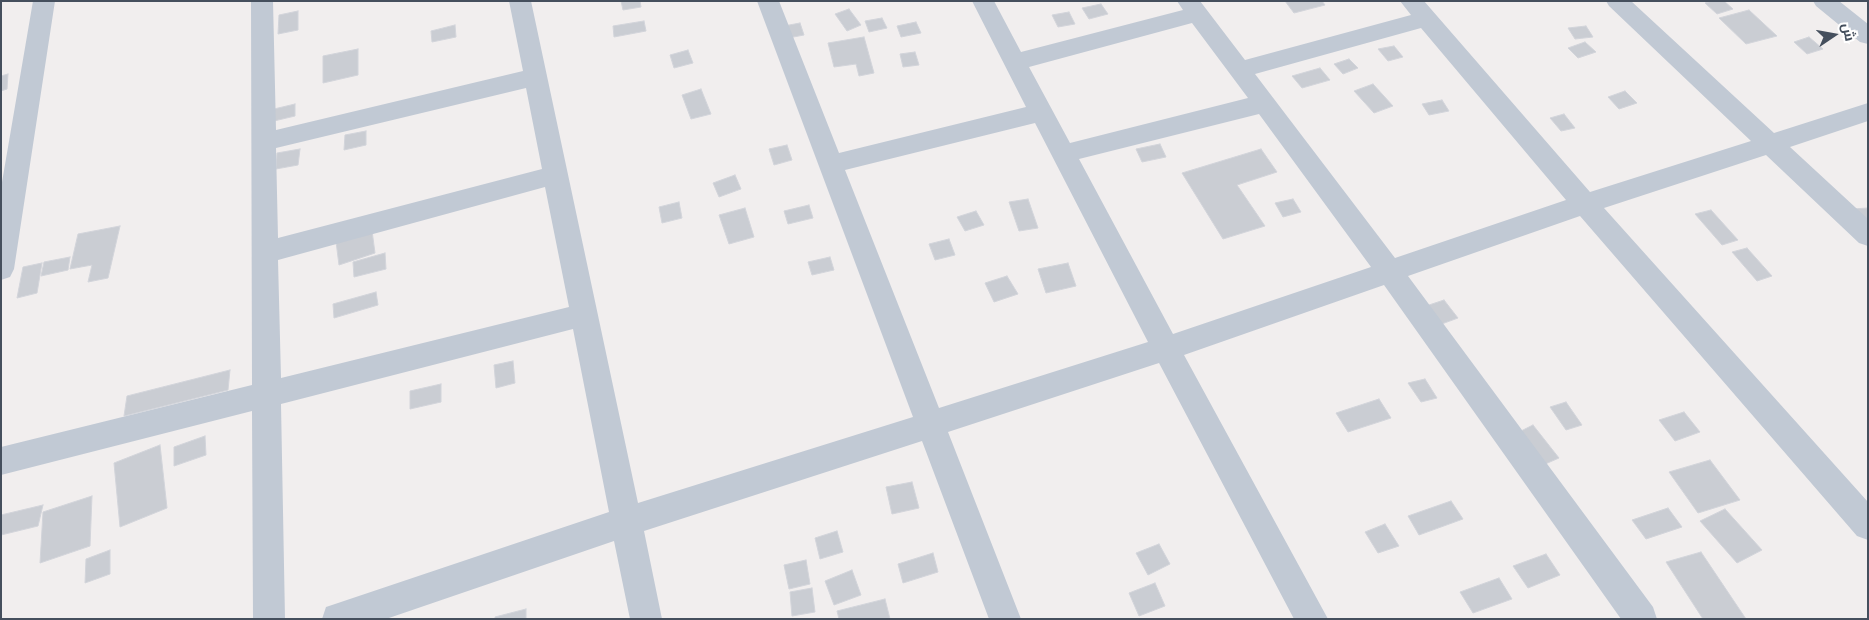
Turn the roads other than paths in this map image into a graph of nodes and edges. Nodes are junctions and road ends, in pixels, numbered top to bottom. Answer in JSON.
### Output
{"nodes":[{"id":1,"x":44,"y":1,"type":"edge"},
{"id":2,"x":262,"y":1,"type":"edge"},
{"id":3,"x":520,"y":1,"type":"edge"},
{"id":4,"x":768,"y":1,"type":"edge"},
{"id":5,"x":983,"y":1,"type":"edge"},
{"id":6,"x":1617,"y":1,"type":"edge"},
{"id":7,"x":1824,"y":1,"type":"edge"},
{"id":8,"x":1192,"y":7,"type":"edge"},
{"id":9,"x":1418,"y":10,"type":"edge"},
{"id":10,"x":1868,"y":36,"type":"edge"},
{"id":11,"x":1015,"y":62,"type":"junction"},
{"id":12,"x":1240,"y":70,"type":"junction"},
{"id":13,"x":535,"y":77,"type":"junction"},
{"id":14,"x":1265,"y":104,"type":"junction"},
{"id":15,"x":1042,"y":112,"type":"junction"},
{"id":16,"x":1868,"y":112,"type":"edge"},
{"id":17,"x":263,"y":142,"type":"junction"},
{"id":18,"x":1769,"y":143,"type":"junction"},
{"id":19,"x":1064,"y":154,"type":"junction"},
{"id":20,"x":831,"y":164,"type":"junction"},
{"id":21,"x":555,"y":175,"type":"junction"},
{"id":22,"x":1585,"y":204,"type":"junction"},
{"id":23,"x":6,"y":216,"type":"edge"},
{"id":24,"x":1868,"y":236,"type":"edge"},
{"id":25,"x":264,"y":253,"type":"junction"},
{"id":26,"x":1,"y":269,"type":"edge"},
{"id":27,"x":1390,"y":272,"type":"junction"},
{"id":28,"x":584,"y":315,"type":"junction"},
{"id":29,"x":1166,"y":349,"type":"junction"},
{"id":30,"x":266,"y":395,"type":"junction"},
{"id":31,"x":930,"y":423,"type":"junction"},
{"id":32,"x":1,"y":461,"type":"edge"},
{"id":33,"x":625,"y":522,"type":"junction"},
{"id":34,"x":1868,"y":525,"type":"edge"},
{"id":35,"x":269,"y":619,"type":"edge"},
{"id":36,"x":338,"y":619,"type":"edge"},
{"id":37,"x":646,"y":619,"type":"edge"},
{"id":38,"x":1005,"y":619,"type":"edge"},
{"id":39,"x":1312,"y":619,"type":"edge"},
{"id":40,"x":1641,"y":619,"type":"edge"}],
"edges":[{"from":1,"to":23,"type":"street"},
{"from":2,"to":17,"type":"street"},
{"from":3,"to":13,"type":"street"},
{"from":4,"to":20,"type":"street"},
{"from":5,"to":11,"type":"street"},
{"from":6,"to":18,"type":"street"},
{"from":7,"to":10,"type":"street"},
{"from":8,"to":11,"type":"street"},
{"from":8,"to":12,"type":"street"},
{"from":9,"to":12,"type":"street"},
{"from":9,"to":22,"type":"street"},
{"from":11,"to":15,"type":"street"},
{"from":12,"to":14,"type":"street"},
{"from":13,"to":17,"type":"street"},
{"from":13,"to":21,"type":"street"},
{"from":14,"to":19,"type":"street"},
{"from":14,"to":27,"type":"street"},
{"from":15,"to":19,"type":"street"},
{"from":15,"to":20,"type":"street"},
{"from":16,"to":18,"type":"street"},
{"from":17,"to":25,"type":"street"},
{"from":18,"to":22,"type":"street"},
{"from":18,"to":24,"type":"street"},
{"from":19,"to":29,"type":"street"},
{"from":20,"to":31,"type":"street"},
{"from":21,"to":25,"type":"street"},
{"from":21,"to":28,"type":"street"},
{"from":22,"to":27,"type":"street"},
{"from":22,"to":34,"type":"street"},
{"from":23,"to":26,"type":"street"},
{"from":25,"to":30,"type":"street"},
{"from":27,"to":29,"type":"street"},
{"from":27,"to":40,"type":"street"},
{"from":28,"to":30,"type":"street"},
{"from":28,"to":33,"type":"street"},
{"from":29,"to":31,"type":"street"},
{"from":29,"to":39,"type":"street"},
{"from":30,"to":32,"type":"street"},
{"from":30,"to":35,"type":"street"},
{"from":31,"to":33,"type":"street"},
{"from":31,"to":38,"type":"street"},
{"from":33,"to":36,"type":"street"},
{"from":33,"to":37,"type":"street"}]}
